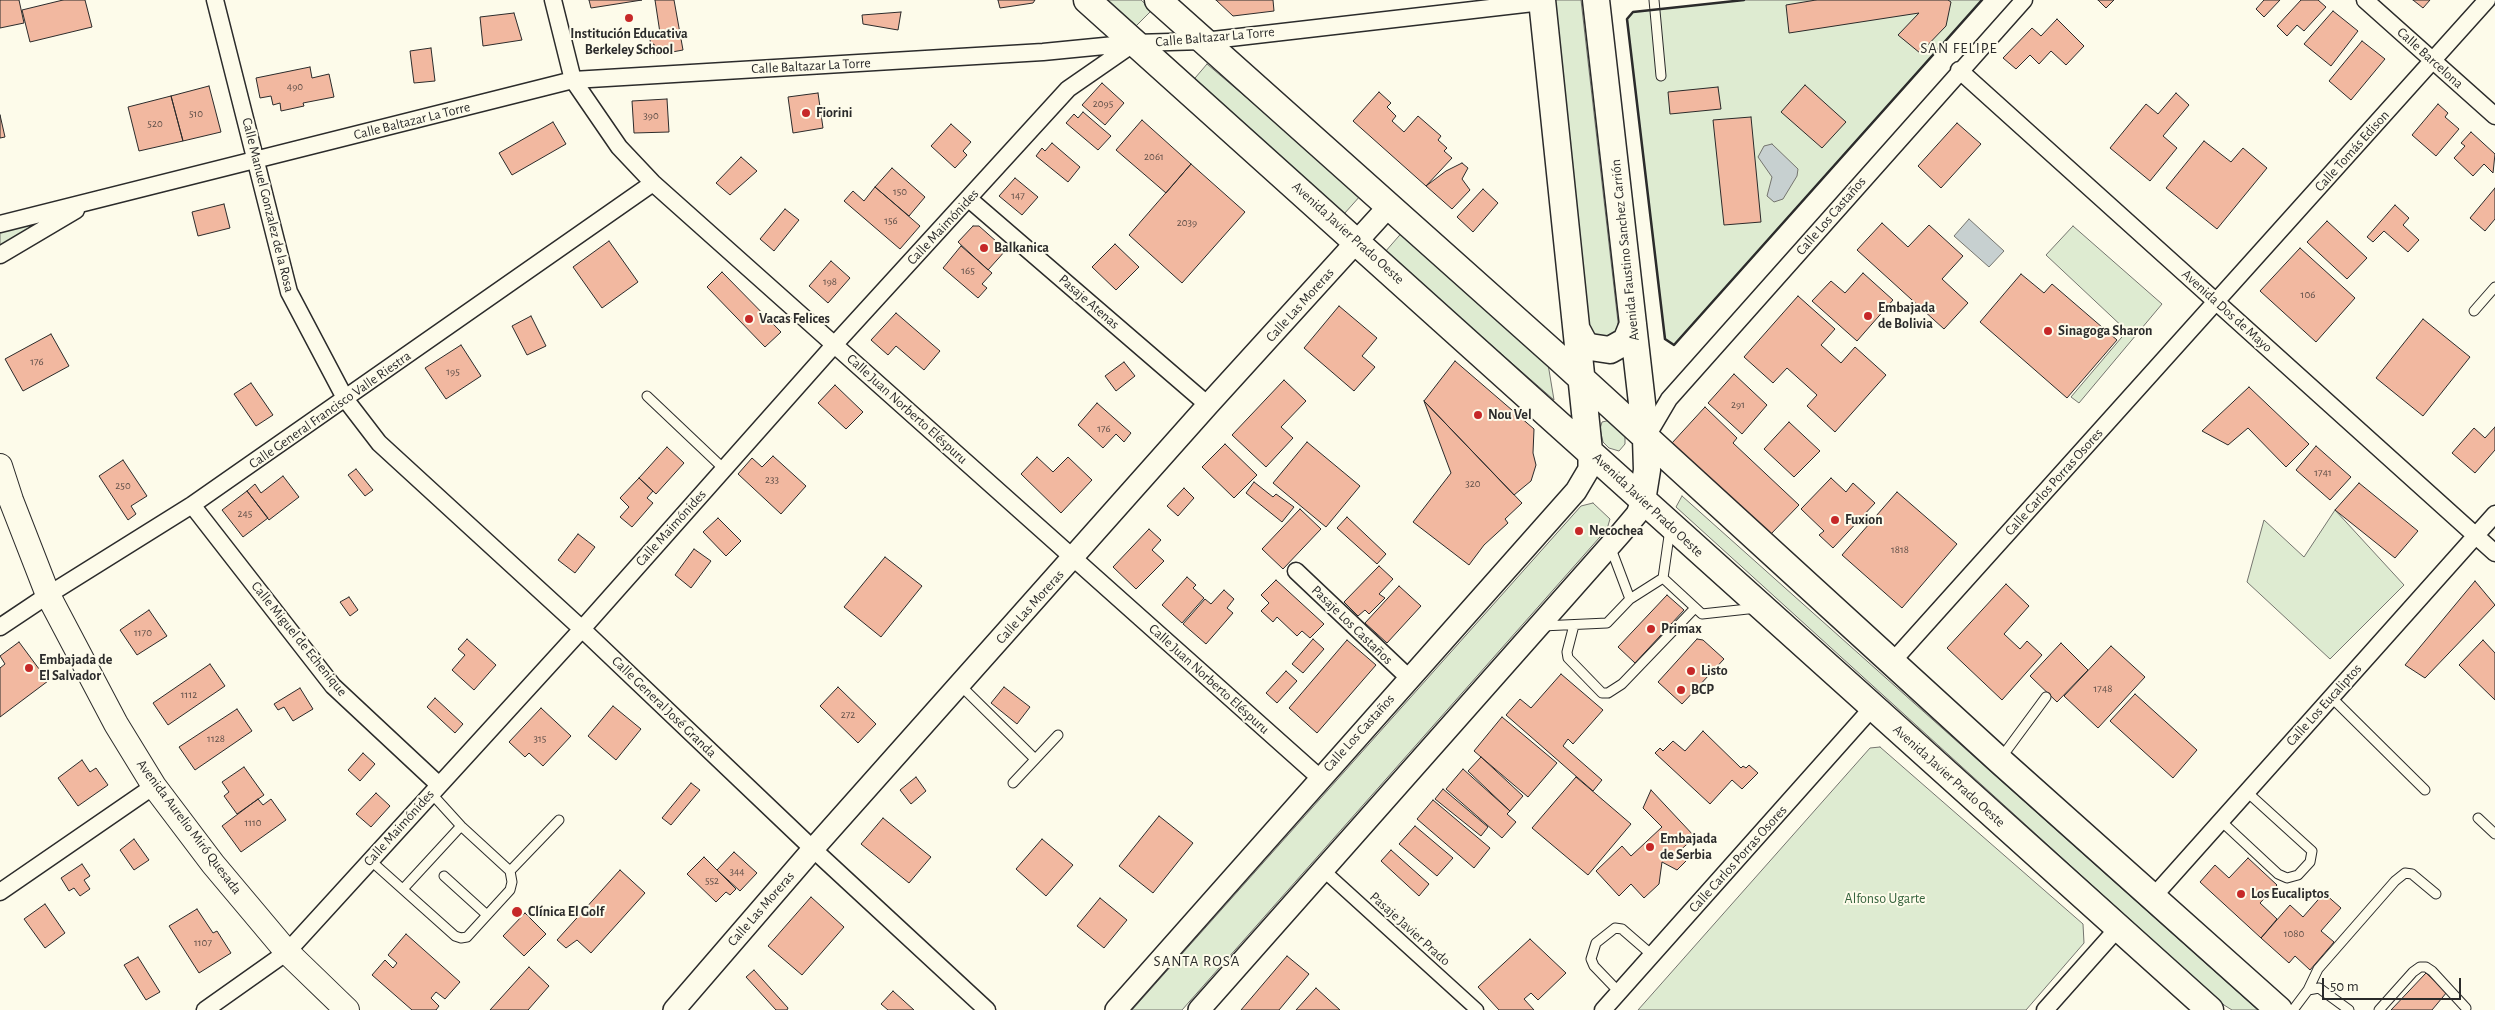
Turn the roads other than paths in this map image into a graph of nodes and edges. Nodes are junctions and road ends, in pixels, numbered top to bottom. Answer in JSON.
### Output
{"nodes":[{"id":1,"x":215,"y":0,"type":"edge"},
{"id":2,"x":554,"y":0,"type":"edge"},
{"id":3,"x":1086,"y":0,"type":"edge"},
{"id":4,"x":1158,"y":0,"type":"edge"},
{"id":5,"x":1598,"y":0,"type":"edge"},
{"id":6,"x":1654,"y":0,"type":"edge"},
{"id":7,"x":2024,"y":0,"type":"edge"},
{"id":8,"x":2365,"y":0,"type":"edge"},
{"id":9,"x":2487,"y":0,"type":"edge"},
{"id":10,"x":1542,"y":1,"type":"edge"},
{"id":11,"x":1204,"y":41,"type":"junction"},
{"id":12,"x":1135,"y":43,"type":"junction"},
{"id":13,"x":2433,"y":60,"type":"junction"},
{"id":14,"x":1960,"y":70,"type":"junction"},
{"id":15,"x":1661,"y":76,"type":"dead end"},
{"id":16,"x":573,"y":80,"type":"junction"},
{"id":17,"x":2495,"y":116,"type":"edge"},
{"id":18,"x":257,"y":161,"type":"junction"},
{"id":19,"x":653,"y":183,"type":"junction"},
{"id":20,"x":969,"y":199,"type":"junction"},
{"id":21,"x":93,"y":200,"type":"junction"},
{"id":22,"x":1389,"y":206,"type":"junction"},
{"id":23,"x":0,"y":224,"type":"edge"},
{"id":24,"x":1357,"y":242,"type":"junction"},
{"id":25,"x":0,"y":255,"type":"edge"},
{"id":26,"x":2495,"y":286,"type":"edge"},
{"id":27,"x":2216,"y":301,"type":"junction"},
{"id":28,"x":2474,"y":311,"type":"dead end"},
{"id":29,"x":1633,"y":324,"type":"junction"},
{"id":30,"x":1577,"y":330,"type":"junction"},
{"id":31,"x":835,"y":344,"type":"junction"},
{"id":32,"x":1582,"y":379,"type":"junction"},
{"id":33,"x":647,"y":396,"type":"dead end"},
{"id":34,"x":346,"y":400,"type":"junction"},
{"id":35,"x":1208,"y":405,"type":"junction"},
{"id":36,"x":1646,"y":438,"type":"junction"},
{"id":37,"x":1589,"y":451,"type":"junction"},
{"id":38,"x":0,"y":466,"type":"edge"},
{"id":39,"x":724,"y":469,"type":"junction"},
{"id":40,"x":1642,"y":501,"type":"junction"},
{"id":41,"x":192,"y":505,"type":"junction"},
{"id":42,"x":2495,"y":514,"type":"edge"},
{"id":43,"x":1670,"y":527,"type":"junction"},
{"id":44,"x":2476,"y":536,"type":"junction"},
{"id":45,"x":1610,"y":546,"type":"junction"},
{"id":46,"x":2495,"y":553,"type":"edge"},
{"id":47,"x":1074,"y":557,"type":"junction"},
{"id":48,"x":1296,"y":571,"type":"dead end"},
{"id":49,"x":1663,"y":578,"type":"junction"},
{"id":50,"x":48,"y":594,"type":"junction"},
{"id":51,"x":1630,"y":599,"type":"junction"},
{"id":52,"x":1695,"y":608,"type":"junction"},
{"id":53,"x":1761,"y":608,"type":"junction"},
{"id":54,"x":1574,"y":625,"type":"junction"},
{"id":55,"x":1539,"y":626,"type":"junction"},
{"id":56,"x":0,"y":627,"type":"edge"},
{"id":57,"x":582,"y":629,"type":"junction"},
{"id":58,"x":1892,"y":662,"type":"junction"},
{"id":59,"x":1409,"y":678,"type":"junction"},
{"id":60,"x":960,"y":684,"type":"junction"},
{"id":61,"x":2046,"y":697,"type":"dead end"},
{"id":62,"x":2331,"y":697,"type":"junction"},
{"id":63,"x":1872,"y":708,"type":"junction"},
{"id":64,"x":1058,"y":735,"type":"dead end"},
{"id":65,"x":1035,"y":759,"type":"junction"},
{"id":66,"x":1999,"y":760,"type":"junction"},
{"id":67,"x":1320,"y":778,"type":"junction"},
{"id":68,"x":1014,"y":783,"type":"dead end"},
{"id":69,"x":154,"y":786,"type":"junction"},
{"id":70,"x":435,"y":788,"type":"junction"},
{"id":71,"x":2425,"y":790,"type":"dead end"},
{"id":72,"x":2247,"y":792,"type":"junction"},
{"id":73,"x":2478,"y":818,"type":"dead end"},
{"id":74,"x":558,"y":820,"type":"dead end"},
{"id":75,"x":2221,"y":820,"type":"junction"},
{"id":76,"x":461,"y":826,"type":"junction"},
{"id":77,"x":2495,"y":834,"type":"edge"},
{"id":78,"x":813,"y":849,"type":"junction"},
{"id":79,"x":370,"y":860,"type":"junction"},
{"id":80,"x":1323,"y":870,"type":"junction"},
{"id":81,"x":510,"y":871,"type":"junction"},
{"id":82,"x":444,"y":876,"type":"dead end"},
{"id":83,"x":404,"y":889,"type":"junction"},
{"id":84,"x":0,"y":892,"type":"edge"},
{"id":85,"x":2436,"y":894,"type":"dead end"},
{"id":86,"x":2153,"y":897,"type":"junction"},
{"id":87,"x":486,"y":915,"type":"junction"},
{"id":88,"x":2118,"y":928,"type":"junction"},
{"id":89,"x":287,"y":952,"type":"junction"},
{"id":90,"x":1652,"y":955,"type":"junction"},
{"id":91,"x":2308,"y":990,"type":"junction"},
{"id":92,"x":1619,"y":992,"type":"junction"},
{"id":93,"x":2467,"y":1009,"type":"edge"},
{"id":94,"x":205,"y":1010,"type":"edge"},
{"id":95,"x":347,"y":1010,"type":"edge"},
{"id":96,"x":674,"y":1010,"type":"edge"},
{"id":97,"x":987,"y":1010,"type":"edge"},
{"id":98,"x":1116,"y":1010,"type":"edge"},
{"id":99,"x":1199,"y":1010,"type":"edge"},
{"id":100,"x":1476,"y":1010,"type":"edge"},
{"id":101,"x":1603,"y":1010,"type":"edge"},
{"id":102,"x":2045,"y":1010,"type":"edge"},
{"id":103,"x":2210,"y":1010,"type":"edge"},
{"id":104,"x":2278,"y":1010,"type":"edge"},
{"id":105,"x":2293,"y":1010,"type":"edge"},
{"id":106,"x":2349,"y":1010,"type":"edge"},
{"id":107,"x":2379,"y":1010,"type":"edge"}],
"edges":[{"from":1,"to":18,"type":"street","name":"Calle Manuel Gonzalez de la Rosa"},
{"from":2,"to":16,"type":"street","name":"Calle Juan Norberto Eléspuru"},
{"from":3,"to":12,"type":"main road","name":"Avenida Javier Prado Oeste"},
{"from":4,"to":11,"type":"main road"},
{"from":5,"to":29,"type":"main road","name":"Avenida Faustino Sanchez Carrión"},
{"from":6,"to":15,"type":"lane"},
{"from":7,"to":14,"type":"street","name":"Calle Los Castaños"},
{"from":8,"to":13,"type":"street","name":"Calle Barcelona"},
{"from":9,"to":13,"type":"street","name":"Calle Tomás Edison"},
{"from":10,"to":11,"type":"street","name":"Calle Baltazar La Torre"},
{"from":10,"to":30,"type":"main road"},
{"from":11,"to":12,"type":"street","name":"Calle Baltazar La Torre"},
{"from":11,"to":22,"type":"main road"},
{"from":12,"to":16,"type":"street","name":"Calle Baltazar La Torre"},
{"from":12,"to":20,"type":"street","name":"Calle Maimónides"},
{"from":12,"to":24,"type":"main road","name":"Avenida Javier Prado Oeste"},
{"from":13,"to":17,"type":"street","name":"Calle Barcelona"},
{"from":13,"to":27,"type":"street","name":"Calle Tomás Edison"},
{"from":14,"to":27,"type":"street","name":"Avenida Dos de Mayo"},
{"from":14,"to":36,"type":"street","name":"Calle Los Castaños"},
{"from":16,"to":18,"type":"street","name":"Calle Baltazar La Torre"},
{"from":16,"to":19,"type":"street","name":"Calle Juan Norberto Eléspuru"},
{"from":18,"to":21,"type":"street","name":"Calle Baltazar La Torre"},
{"from":18,"to":34,"type":"street","name":"Calle Manuel Gonzalez de la Rosa"},
{"from":19,"to":31,"type":"street","name":"Calle Juan Norberto Eléspuru"},
{"from":19,"to":34,"type":"street","name":"Calle General Francisco Valle Riestra"},
{"from":20,"to":31,"type":"street","name":"Calle Maimónides"},
{"from":20,"to":35,"type":"street","name":"Pasaje Atenas"},
{"from":21,"to":23,"type":"street","name":"Calle Baltazar La Torre"},
{"from":21,"to":25,"type":"street","name":"Calle Baltazar La Torre"},
{"from":22,"to":24,"type":"street","name":"Calle Las Moreras"},
{"from":22,"to":32,"type":"main road"},
{"from":24,"to":35,"type":"street","name":"Calle Las Moreras"},
{"from":24,"to":37,"type":"main road","name":"Avenida Javier Prado Oeste"},
{"from":26,"to":28,"type":"lane"},
{"from":27,"to":44,"type":"street","name":"Avenida Dos de Mayo"},
{"from":27,"to":58,"type":"street","name":"Calle Carlos Porras Osores"},
{"from":29,"to":30,"type":"main road"},
{"from":29,"to":36,"type":"main road","name":"Avenida Faustino Sanchez Carrión"},
{"from":30,"to":32,"type":"main road"},
{"from":31,"to":39,"type":"street","name":"Calle Maimónides"},
{"from":31,"to":47,"type":"street","name":"Calle Juan Norberto Eléspuru"},
{"from":32,"to":36,"type":"main road"},
{"from":32,"to":37,"type":"main road"},
{"from":33,"to":39,"type":"lane"},
{"from":34,"to":41,"type":"street","name":"Calle General Francisco Valle Riestra"},
{"from":34,"to":57,"type":"street","name":"Calle General José Granda"},
{"from":35,"to":47,"type":"street","name":"Calle Las Moreras"},
{"from":36,"to":40,"type":"main road","name":"Avenida Faustino Sanchez Carrión"},
{"from":36,"to":58,"type":"main road"},
{"from":37,"to":40,"type":"main road","name":"Avenida Javier Prado Oeste"},
{"from":37,"to":59,"type":"street","name":"Calle Los Castaños"},
{"from":38,"to":50,"type":"main road","name":"Avenida Aurelio Miró Quesada"},
{"from":39,"to":57,"type":"street","name":"Calle Maimónides"},
{"from":40,"to":43,"type":"main road","name":"Avenida Javier Prado Oeste"},
{"from":40,"to":45,"type":"street"},
{"from":41,"to":50,"type":"street","name":"Calle General Francisco Valle Riestra"},
{"from":41,"to":70,"type":"street","name":"Calle Miguel de Echenique"},
{"from":42,"to":44,"type":"street","name":"Calle Los Eucaliptos"},
{"from":43,"to":49,"type":"lane"},
{"from":43,"to":53,"type":"main road","name":"Avenida Javier Prado Oeste"},
{"from":44,"to":46,"type":"street","name":"Avenida Dos de Mayo"},
{"from":44,"to":62,"type":"street","name":"Calle Los Eucaliptos"},
{"from":45,"to":51,"type":"lane"},
{"from":45,"to":55,"type":"street"},
{"from":47,"to":60,"type":"street","name":"Calle Las Moreras"},
{"from":47,"to":67,"type":"street","name":"Calle Juan Norberto Eléspuru"},
{"from":48,"to":59,"type":"street","name":"Pasaje Los Castaños"},
{"from":49,"to":51,"type":"lane"},
{"from":49,"to":52,"type":"lane"},
{"from":50,"to":56,"type":"street","name":"Calle General Francisco Valle Riestra"},
{"from":50,"to":69,"type":"main road","name":"Avenida Aurelio Miró Quesada"},
{"from":51,"to":54,"type":"lane"},
{"from":52,"to":53,"type":"lane"},
{"from":52,"to":54,"type":"lane"},
{"from":53,"to":63,"type":"main road","name":"Avenida Javier Prado Oeste"},
{"from":54,"to":55,"type":"lane"},
{"from":55,"to":80,"type":"street"},
{"from":57,"to":70,"type":"street","name":"Calle Maimónides"},
{"from":57,"to":78,"type":"street","name":"Calle General José Granda"},
{"from":58,"to":66,"type":"main road"},
{"from":59,"to":67,"type":"street","name":"Calle Los Castaños"},
{"from":60,"to":65,"type":"lane"},
{"from":60,"to":78,"type":"street","name":"Calle Las Moreras"},
{"from":61,"to":66,"type":"lane"},
{"from":62,"to":71,"type":"lane"},
{"from":62,"to":72,"type":"street","name":"Calle Los Eucaliptos"},
{"from":63,"to":88,"type":"main road","name":"Avenida Javier Prado Oeste"},
{"from":63,"to":90,"type":"street","name":"Calle Carlos Porras Osores"},
{"from":64,"to":65,"type":"lane"},
{"from":65,"to":68,"type":"lane"},
{"from":66,"to":86,"type":"main road"},
{"from":67,"to":98,"type":"street","name":"Calle Los Castaños"},
{"from":69,"to":84,"type":"street"},
{"from":69,"to":89,"type":"main road","name":"Avenida Aurelio Miró Quesada"},
{"from":70,"to":76,"type":"lane"},
{"from":70,"to":79,"type":"street","name":"Calle Maimónides"},
{"from":72,"to":75,"type":"street","name":"Calle Los Eucaliptos"},
{"from":72,"to":75,"type":"lane"},
{"from":73,"to":77,"type":"lane"},
{"from":74,"to":81,"type":"lane"},
{"from":75,"to":86,"type":"street","name":"Calle Los Eucaliptos"},
{"from":76,"to":81,"type":"lane"},
{"from":76,"to":83,"type":"lane"},
{"from":78,"to":96,"type":"street","name":"Calle Las Moreras"},
{"from":78,"to":97,"type":"street","name":"Calle General José Granda"},
{"from":79,"to":83,"type":"lane"},
{"from":79,"to":89,"type":"street","name":"Calle Maimónides"},
{"from":80,"to":99,"type":"street"},
{"from":80,"to":100,"type":"street","name":"Pasaje Javier Prado"},
{"from":81,"to":87,"type":"lane"},
{"from":82,"to":87,"type":"lane"},
{"from":83,"to":87,"type":"lane"},
{"from":85,"to":91,"type":"lane"},
{"from":86,"to":104,"type":"main road"},
{"from":88,"to":102,"type":"street"},
{"from":88,"to":103,"type":"main road","name":"Avenida Javier Prado Oeste"},
{"from":89,"to":94,"type":"street","name":"Calle Maimónides"},
{"from":89,"to":95,"type":"main road","name":"Avenida Aurelio Miró Quesada"},
{"from":90,"to":92,"type":"street","name":"Calle Carlos Porras Osores"},
{"from":90,"to":92,"type":"lane"},
{"from":91,"to":105,"type":"lane"},
{"from":91,"to":106,"type":"lane"},
{"from":92,"to":101,"type":"street","name":"Calle Carlos Porras Osores"},
{"from":93,"to":107,"type":"lane"}]}
